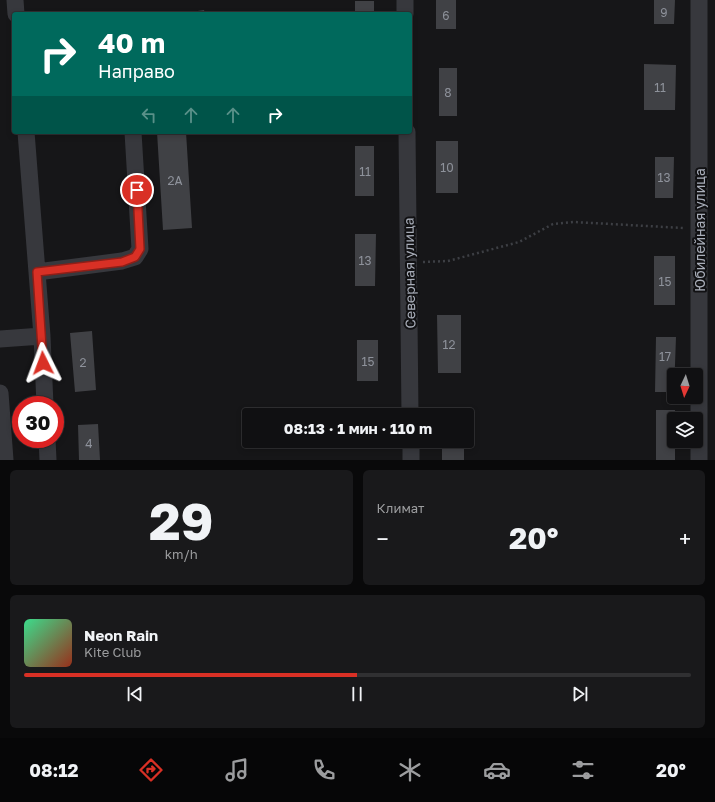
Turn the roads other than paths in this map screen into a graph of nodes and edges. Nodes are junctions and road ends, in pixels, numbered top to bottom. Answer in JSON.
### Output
{"nodes":[{"id":1,"x":15,"y":0,"type":"edge"},
{"id":2,"x":405,"y":0,"type":"edge"},
{"id":3,"x":699,"y":0,"type":"edge"},
{"id":4,"x":16,"y":12,"type":"edge"},
{"id":5,"x":405,"y":12,"type":"edge"},
{"id":6,"x":26,"y":134,"type":"edge"},
{"id":7,"x":133,"y":134,"type":"edge"},
{"id":8,"x":407,"y":134,"type":"edge"},
{"id":9,"x":37,"y":272,"type":"junction"},
{"id":10,"x":42,"y":336,"type":"junction"},
{"id":11,"x":0,"y":339,"type":"edge"},
{"id":12,"x":0,"y":393,"type":"edge"},
{"id":13,"x":45,"y":396,"type":"edge"},
{"id":14,"x":410,"y":408,"type":"edge"},
{"id":15,"x":47,"y":448,"type":"edge"},
{"id":16,"x":410,"y":448,"type":"edge"},
{"id":17,"x":3,"y":452,"type":"edge"},
{"id":18,"x":48,"y":460,"type":"edge"},
{"id":19,"x":411,"y":460,"type":"edge"},
{"id":20,"x":699,"y":460,"type":"edge"}],
"edges":[{"from":1,"to":4,"type":"street"},
{"from":2,"to":5,"type":"street"},
{"from":3,"to":20,"type":"street","name":"Юбилейная улица"},
{"from":6,"to":9,"type":"street"},
{"from":7,"to":9,"type":"street"},
{"from":8,"to":14,"type":"street","name":"Северная улица"},
{"from":9,"to":10,"type":"street"},
{"from":10,"to":11,"type":"street"},
{"from":10,"to":13,"type":"street"},
{"from":12,"to":17,"type":"street"},
{"from":15,"to":18,"type":"street"},
{"from":16,"to":19,"type":"street"}]}
